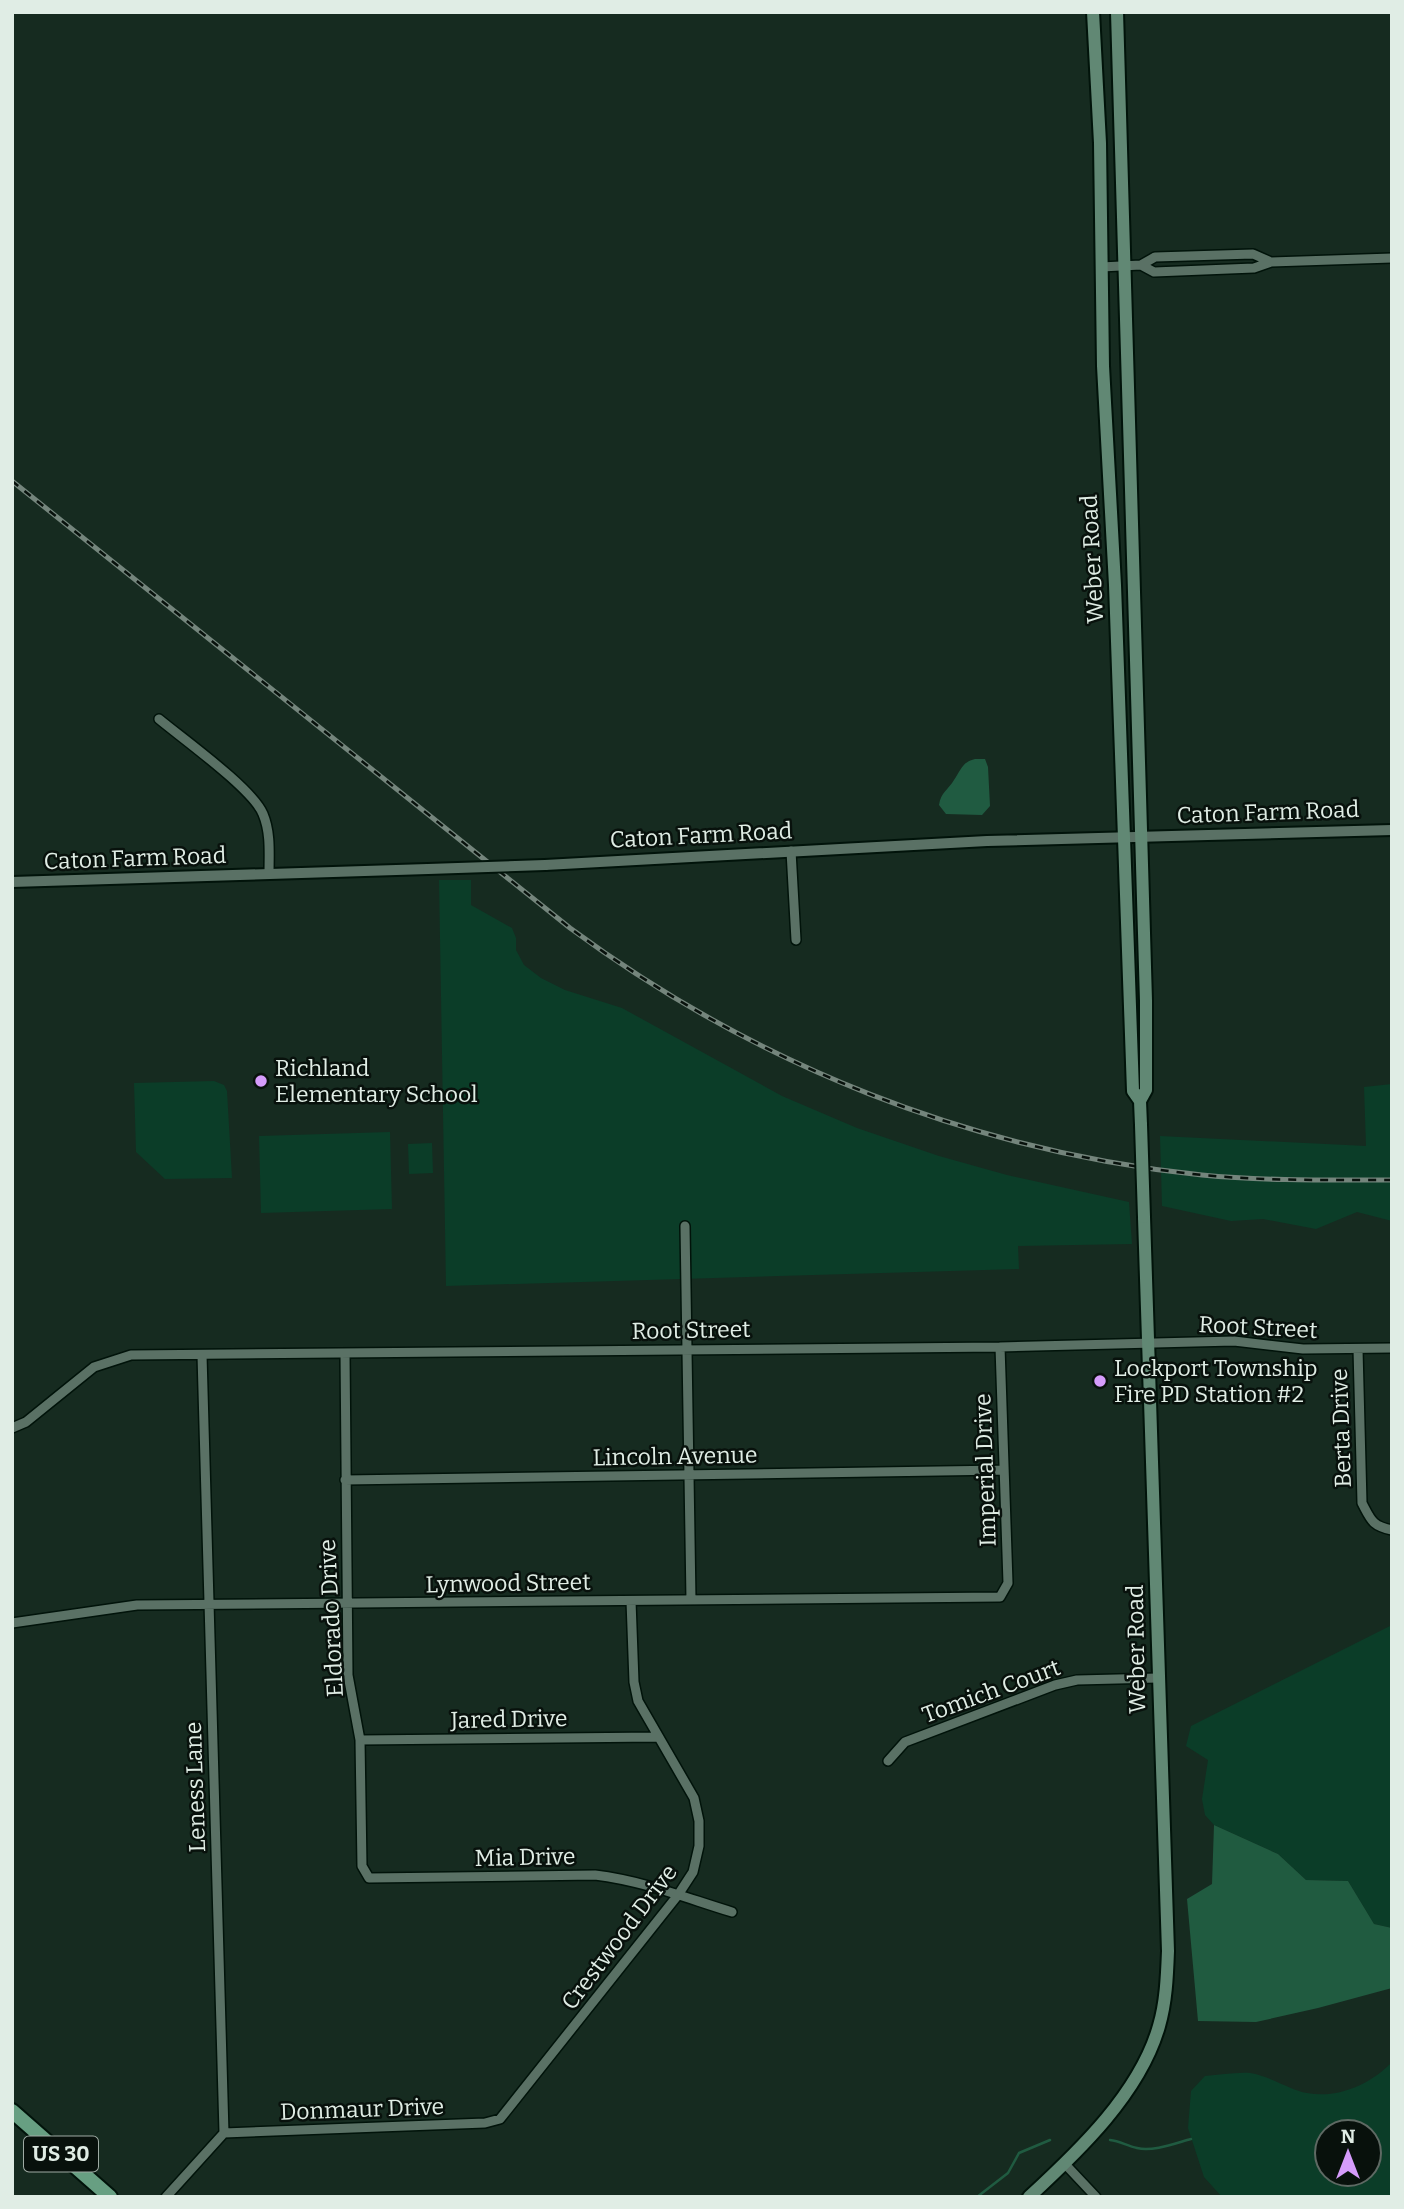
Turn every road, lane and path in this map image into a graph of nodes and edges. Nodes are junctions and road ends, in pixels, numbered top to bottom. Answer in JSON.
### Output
{"nodes":[{"id":1,"x":1093,"y":12,"type":"edge"},
{"id":2,"x":1117,"y":12,"type":"edge"},
{"id":3,"x":1392,"y":258,"type":"edge"},
{"id":4,"x":1271,"y":262,"type":"junction"},
{"id":5,"x":1141,"y":265,"type":"junction"},
{"id":6,"x":1125,"y":266,"type":"junction"},
{"id":7,"x":1101,"y":267,"type":"junction"},
{"id":8,"x":159,"y":719,"type":"dead end"},
{"id":9,"x":1392,"y":830,"type":"edge"},
{"id":10,"x":1142,"y":836,"type":"junction"},
{"id":11,"x":1124,"y":837,"type":"junction"},
{"id":12,"x":791,"y":851,"type":"junction"},
{"id":13,"x":269,"y":874,"type":"junction"},
{"id":14,"x":12,"y":882,"type":"edge"},
{"id":15,"x":796,"y":940,"type":"dead end"},
{"id":16,"x":1140,"y":1101,"type":"junction"},
{"id":17,"x":685,"y":1226,"type":"dead end"},
{"id":18,"x":1150,"y":1344,"type":"junction"},
{"id":19,"x":1000,"y":1347,"type":"junction"},
{"id":20,"x":1392,"y":1348,"type":"edge"},
{"id":21,"x":688,"y":1349,"type":"junction"},
{"id":22,"x":1358,"y":1349,"type":"junction"},
{"id":23,"x":345,"y":1353,"type":"junction"},
{"id":24,"x":202,"y":1354,"type":"junction"},
{"id":25,"x":12,"y":1428,"type":"edge"},
{"id":26,"x":1004,"y":1471,"type":"junction"},
{"id":27,"x":690,"y":1475,"type":"junction"},
{"id":28,"x":345,"y":1480,"type":"junction"},
{"id":29,"x":1392,"y":1530,"type":"edge"},
{"id":30,"x":1003,"y":1591,"type":"joint"},
{"id":31,"x":691,"y":1600,"type":"junction"},
{"id":32,"x":631,"y":1601,"type":"junction"},
{"id":33,"x":346,"y":1604,"type":"junction"},
{"id":34,"x":209,"y":1605,"type":"junction"},
{"id":35,"x":12,"y":1623,"type":"edge"},
{"id":36,"x":1158,"y":1678,"type":"junction"},
{"id":37,"x":657,"y":1737,"type":"junction"},
{"id":38,"x":360,"y":1740,"type":"junction"},
{"id":39,"x":888,"y":1761,"type":"dead end"},
{"id":40,"x":369,"y":1878,"type":"joint"},
{"id":41,"x":678,"y":1895,"type":"junction"},
{"id":42,"x":732,"y":1912,"type":"dead end"},
{"id":43,"x":12,"y":2111,"type":"edge"},
{"id":44,"x":500,"y":2119,"type":"joint"},
{"id":45,"x":225,"y":2133,"type":"junction"},
{"id":46,"x":1065,"y":2164,"type":"junction"},
{"id":47,"x":110,"y":2197,"type":"edge"},
{"id":48,"x":166,"y":2197,"type":"edge"},
{"id":49,"x":1029,"y":2197,"type":"edge"},
{"id":50,"x":1096,"y":2197,"type":"edge"}],
"edges":[{"from":1,"to":7,"type":"main road","name":"Weber Road"},
{"from":2,"to":6,"type":"main road","name":"Weber Road"},
{"from":3,"to":4,"type":"street"},
{"from":4,"to":5,"type":"street"},
{"from":4,"to":5,"type":"street"},
{"from":5,"to":6,"type":"street"},
{"from":6,"to":7,"type":"street"},
{"from":6,"to":10,"type":"main road","name":"Weber Road"},
{"from":7,"to":11,"type":"main road","name":"Weber Road"},
{"from":8,"to":13,"type":"street"},
{"from":9,"to":10,"type":"street","name":"Caton Farm Road"},
{"from":10,"to":11,"type":"street","name":"Caton Farm Road"},
{"from":10,"to":16,"type":"main road","name":"Weber Road"},
{"from":11,"to":12,"type":"street","name":"Caton Farm Road"},
{"from":11,"to":16,"type":"main road","name":"Weber Road"},
{"from":12,"to":13,"type":"street","name":"Caton Farm Road","bridge":true},
{"from":12,"to":15,"type":"street"},
{"from":13,"to":14,"type":"street","name":"Caton Farm Road"},
{"from":16,"to":18,"type":"main road","name":"Weber Road","bridge":true},
{"from":17,"to":21,"type":"street"},
{"from":18,"to":19,"type":"street","name":"Root Street"},
{"from":18,"to":22,"type":"street","name":"Root Street"},
{"from":18,"to":36,"type":"main road","name":"Weber Road"},
{"from":19,"to":21,"type":"street","name":"Root Street"},
{"from":19,"to":26,"type":"street","name":"Imperial Drive"},
{"from":20,"to":22,"type":"street","name":"Root Street"},
{"from":21,"to":23,"type":"street","name":"Root Street"},
{"from":21,"to":27,"type":"street"},
{"from":22,"to":29,"type":"street","name":"Berta Drive"},
{"from":23,"to":24,"type":"street","name":"Root Street"},
{"from":23,"to":28,"type":"street","name":"Eldorado Drive"},
{"from":24,"to":25,"type":"street","name":"Root Street"},
{"from":24,"to":34,"type":"street","name":"Leness Lane"},
{"from":26,"to":27,"type":"street","name":"Lincoln Avenue"},
{"from":26,"to":30,"type":"street","name":"Imperial Drive"},
{"from":27,"to":28,"type":"street","name":"Lincoln Avenue"},
{"from":27,"to":31,"type":"street"},
{"from":28,"to":33,"type":"street","name":"Eldorado Drive"},
{"from":30,"to":31,"type":"street","name":"Lynwood Street"},
{"from":31,"to":32,"type":"street","name":"Lynwood Street"},
{"from":32,"to":33,"type":"street","name":"Lynwood Street"},
{"from":32,"to":37,"type":"street","name":"Crestwood Drive"},
{"from":33,"to":34,"type":"street","name":"Lynwood Street"},
{"from":33,"to":38,"type":"street","name":"Eldorado Drive"},
{"from":34,"to":35,"type":"street","name":"Lynwood Street"},
{"from":34,"to":45,"type":"street","name":"Leness Lane"},
{"from":36,"to":39,"type":"street","name":"Tomich Court"},
{"from":36,"to":46,"type":"main road","name":"Weber Road"},
{"from":37,"to":38,"type":"street","name":"Jared Drive"},
{"from":37,"to":41,"type":"street","name":"Crestwood Drive"},
{"from":38,"to":40,"type":"street","name":"Eldorado Drive"},
{"from":40,"to":41,"type":"street","name":"Mia Drive"},
{"from":41,"to":42,"type":"street","name":"Mia Drive"},
{"from":41,"to":44,"type":"street","name":"Crestwood Drive"},
{"from":43,"to":47,"type":"main road","number":"US 30"},
{"from":44,"to":45,"type":"street","name":"Donmaur Drive"},
{"from":45,"to":48,"type":"street"},
{"from":46,"to":49,"type":"main road","name":"Weber Road"},
{"from":46,"to":50,"type":"street"}]}
